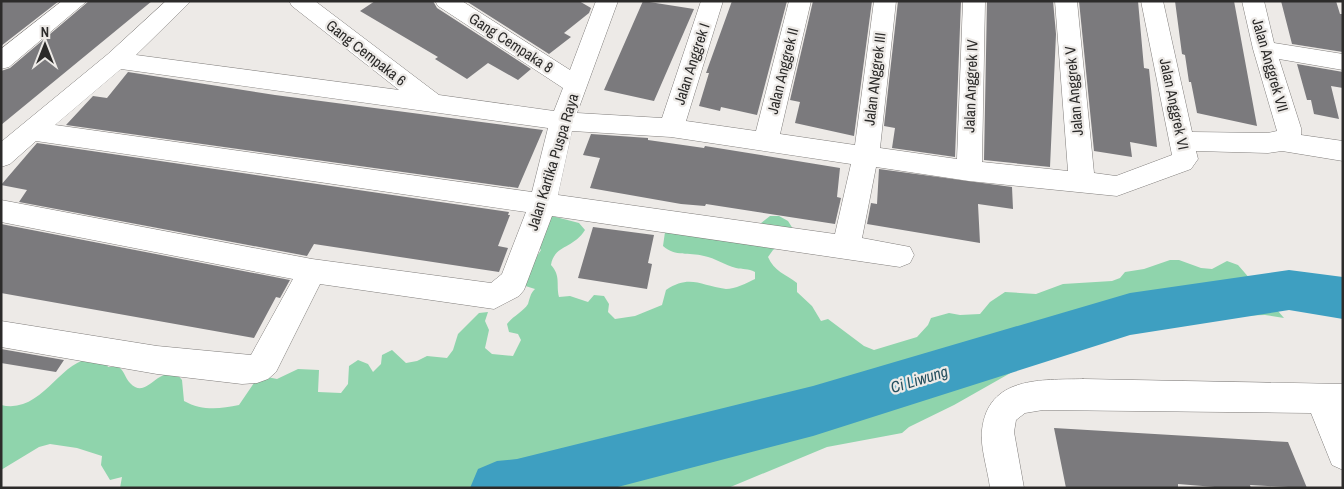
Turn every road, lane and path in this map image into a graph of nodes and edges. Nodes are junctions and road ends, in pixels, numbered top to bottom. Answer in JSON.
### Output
{"nodes":[{"id":1,"x":76,"y":1,"type":"edge"},
{"id":2,"x":180,"y":1,"type":"edge"},
{"id":3,"x":300,"y":1,"type":"edge"},
{"id":4,"x":446,"y":1,"type":"edge"},
{"id":5,"x":712,"y":1,"type":"edge"},
{"id":6,"x":800,"y":1,"type":"edge"},
{"id":7,"x":885,"y":1,"type":"edge"},
{"id":8,"x":974,"y":1,"type":"edge"},
{"id":9,"x":1066,"y":1,"type":"edge"},
{"id":10,"x":1152,"y":1,"type":"edge"},
{"id":11,"x":1253,"y":1,"type":"edge"},
{"id":12,"x":600,"y":4,"type":"edge"},
{"id":13,"x":1264,"y":49,"type":"junction"},
{"id":14,"x":116,"y":60,"type":"junction"},
{"id":15,"x":1,"y":61,"type":"edge"},
{"id":16,"x":1343,"y":62,"type":"edge"},
{"id":17,"x":576,"y":85,"type":"junction"},
{"id":18,"x":433,"y":104,"type":"junction"},
{"id":19,"x":562,"y":121,"type":"junction"},
{"id":20,"x":671,"y":128,"type":"junction"},
{"id":21,"x":31,"y":131,"type":"junction"},
{"id":22,"x":1286,"y":134,"type":"junction"},
{"id":23,"x":766,"y":141,"type":"junction"},
{"id":24,"x":1182,"y":141,"type":"junction"},
{"id":25,"x":1343,"y":151,"type":"edge"},
{"id":26,"x":1,"y":156,"type":"edge"},
{"id":27,"x":866,"y":156,"type":"junction"},
{"id":28,"x":969,"y":171,"type":"junction"},
{"id":29,"x":1082,"y":181,"type":"junction"},
{"id":30,"x":542,"y":206,"type":"junction"},
{"id":31,"x":1,"y":211,"type":"edge"},
{"id":32,"x":846,"y":247,"type":"junction"},
{"id":33,"x":900,"y":255,"type":"dead end"},
{"id":34,"x":312,"y":271,"type":"junction"},
{"id":35,"x":1,"y":334,"type":"edge"},
{"id":36,"x":1331,"y":398,"type":"edge"},
{"id":37,"x":1343,"y":454,"type":"edge"},
{"id":38,"x":1007,"y":488,"type":"edge"}],
"edges":[{"from":1,"to":15,"type":"street"},
{"from":2,"to":14,"type":"street"},
{"from":3,"to":18,"type":"street","name":"Gang Cempaka 6"},
{"from":4,"to":17,"type":"street","name":"Gang Cempaka 8"},
{"from":5,"to":20,"type":"street","name":"Jalan Anggrek I"},
{"from":6,"to":23,"type":"street","name":"Jalan Anggrek II"},
{"from":7,"to":27,"type":"street","name":"Jalan ANggrek III"},
{"from":8,"to":28,"type":"street","name":"Jalan Anggrek IV"},
{"from":9,"to":29,"type":"street","name":"Jalan Anggrek V"},
{"from":10,"to":24,"type":"street","name":"Jalan Anggrek VI"},
{"from":11,"to":13,"type":"street","name":"Jalan Anggrek VII"},
{"from":12,"to":17,"type":"street","name":"Jalan Kartika Puspa Raya"},
{"from":13,"to":16,"type":"street"},
{"from":13,"to":22,"type":"street","name":"Jalan Anggrek VII"},
{"from":14,"to":18,"type":"street"},
{"from":14,"to":21,"type":"street"},
{"from":17,"to":19,"type":"street","name":"Jalan Kartika Puspa Raya"},
{"from":18,"to":19,"type":"street"},
{"from":19,"to":20,"type":"street"},
{"from":19,"to":30,"type":"street","name":"Jalan Kartika Puspa Raya"},
{"from":20,"to":23,"type":"street"},
{"from":21,"to":26,"type":"street"},
{"from":21,"to":30,"type":"street"},
{"from":22,"to":24,"type":"street"},
{"from":22,"to":25,"type":"street"},
{"from":23,"to":27,"type":"street"},
{"from":24,"to":29,"type":"street","name":"Jalan Anggrek VI"},
{"from":27,"to":28,"type":"street"},
{"from":27,"to":32,"type":"street","name":"Jalan ANggrek III"},
{"from":28,"to":29,"type":"street"},
{"from":30,"to":32,"type":"street"},
{"from":30,"to":34,"type":"street","name":"Jalan Kartika Puspa Raya"},
{"from":31,"to":34,"type":"street"},
{"from":32,"to":33,"type":"street"},
{"from":34,"to":35,"type":"street"},
{"from":36,"to":37,"type":"street"},
{"from":36,"to":38,"type":"street"}]}
